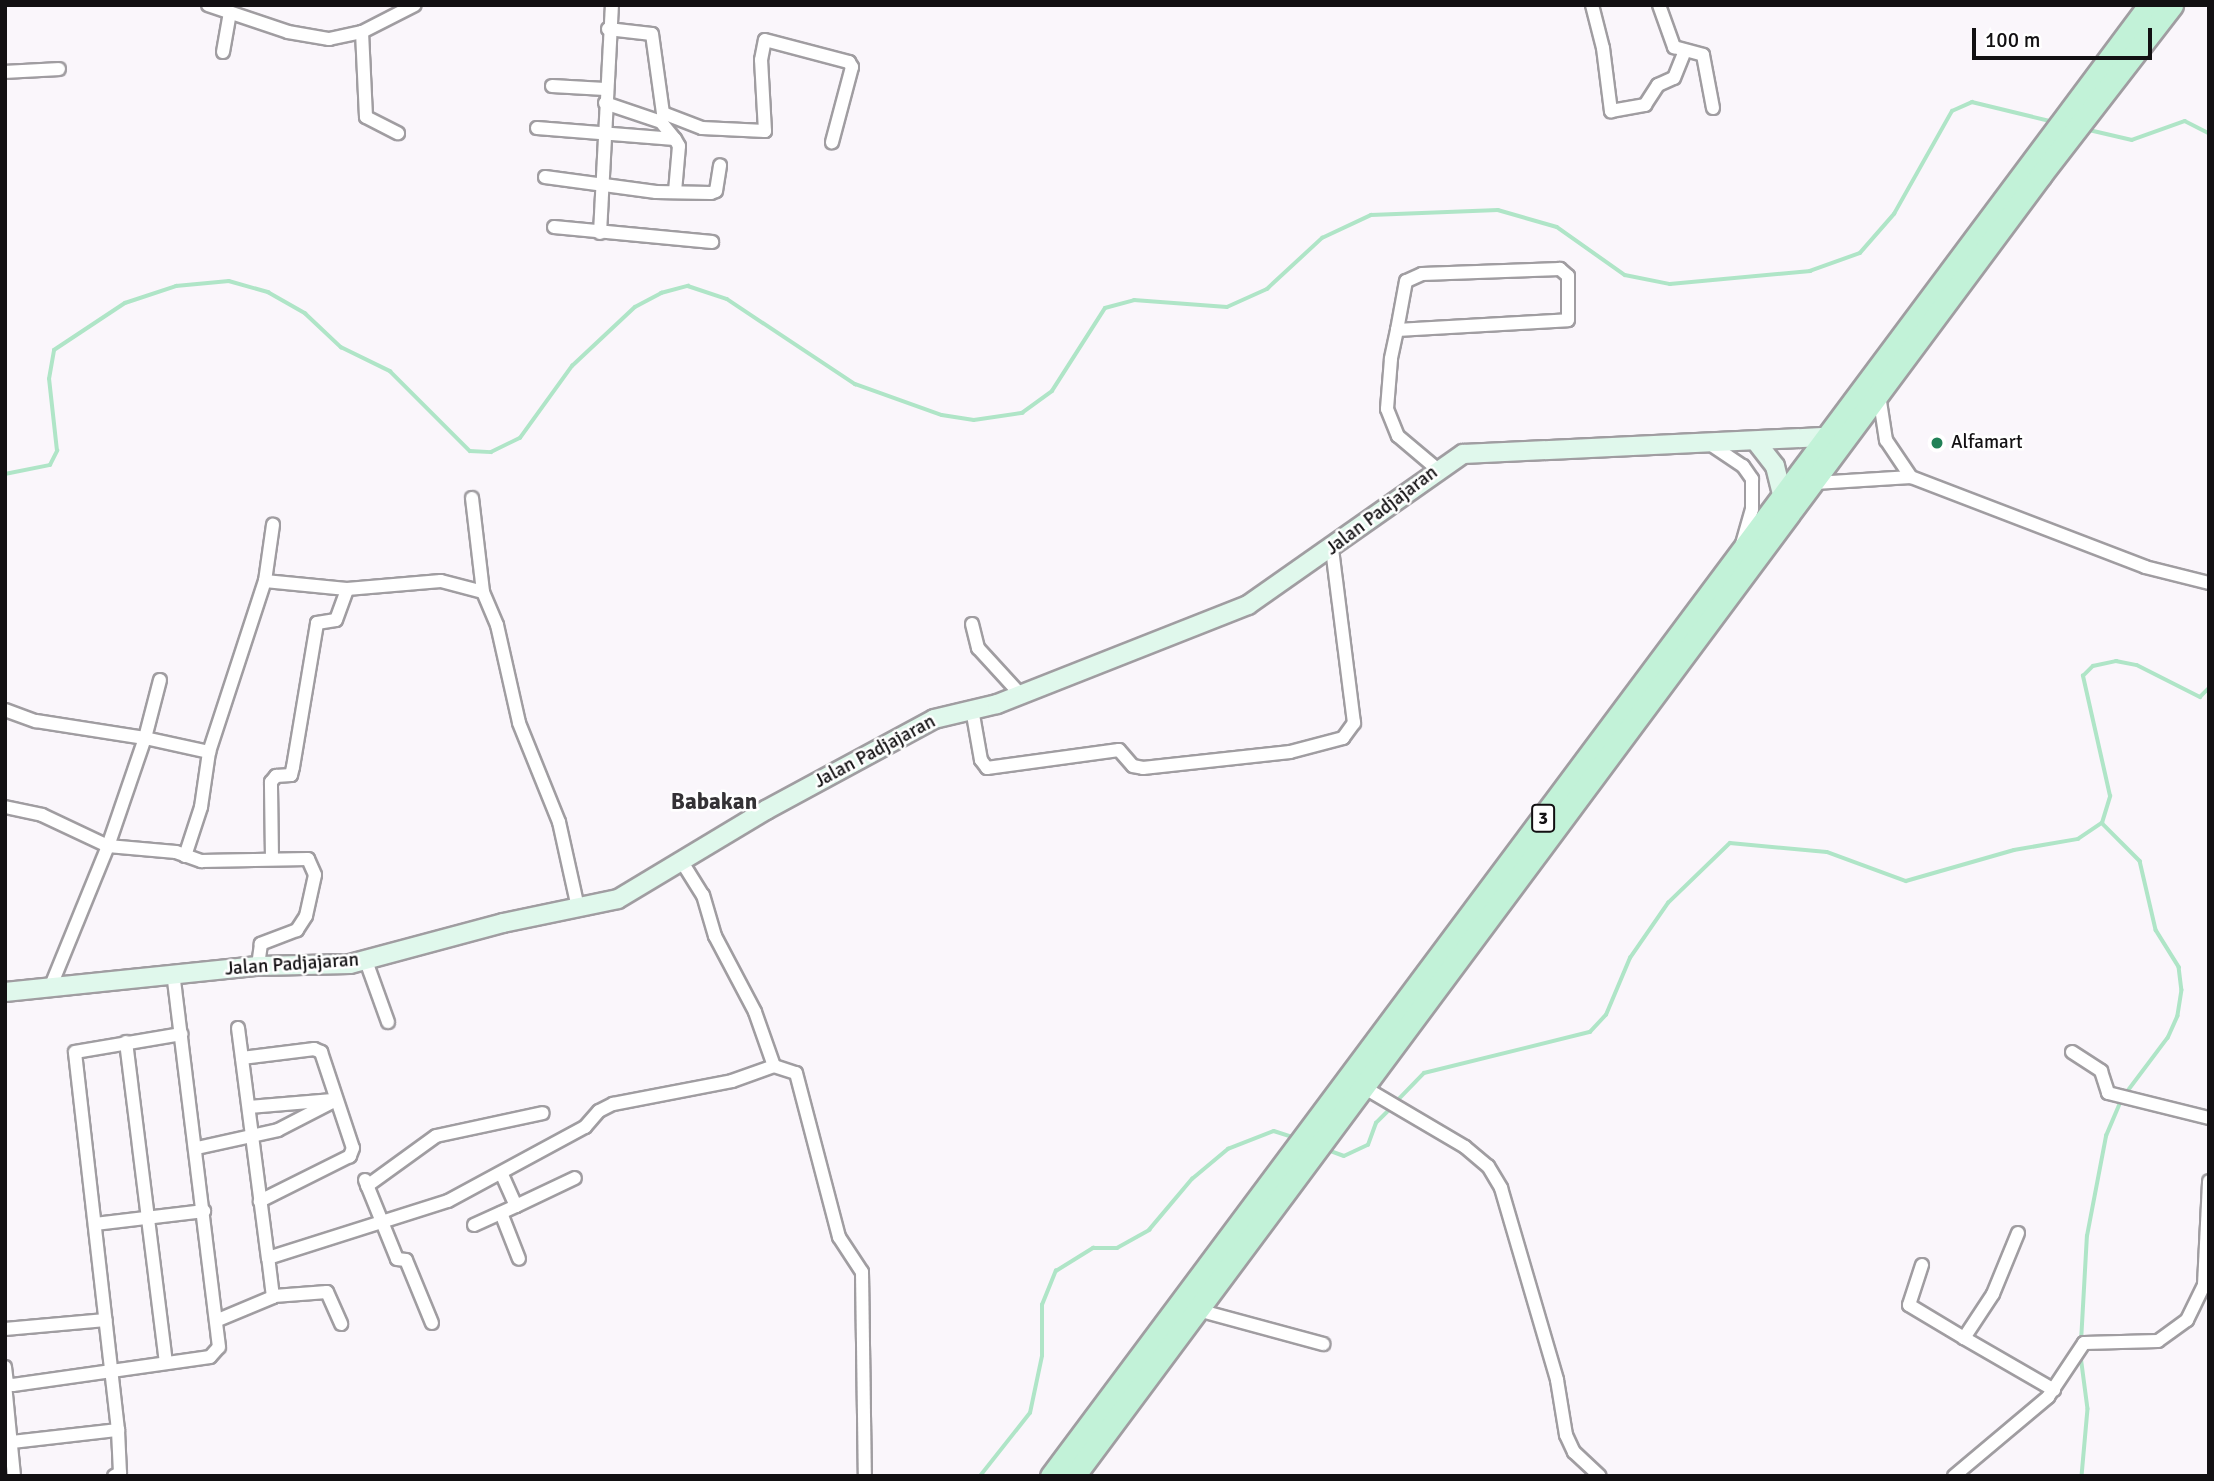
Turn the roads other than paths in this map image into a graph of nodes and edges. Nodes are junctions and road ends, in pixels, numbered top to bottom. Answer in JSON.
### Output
{"nodes":[{"id":1,"x":208,"y":5,"type":"edge"},
{"id":2,"x":415,"y":5,"type":"edge"},
{"id":3,"x":612,"y":5,"type":"edge"},
{"id":4,"x":1592,"y":5,"type":"edge"},
{"id":5,"x":1659,"y":5,"type":"edge"},
{"id":6,"x":2148,"y":5,"type":"edge"},
{"id":7,"x":2172,"y":5,"type":"edge"},
{"id":8,"x":230,"y":13,"type":"junction"},
{"id":9,"x":608,"y":29,"type":"junction"},
{"id":10,"x":362,"y":32,"type":"junction"},
{"id":11,"x":223,"y":51,"type":"dead end"},
{"id":12,"x":1685,"y":51,"type":"junction"},
{"id":13,"x":59,"y":69,"type":"dead end"},
{"id":14,"x":5,"y":72,"type":"edge"},
{"id":15,"x":552,"y":86,"type":"dead end"},
{"id":16,"x":605,"y":96,"type":"junction"},
{"id":17,"x":2090,"y":101,"type":"junction"},
{"id":18,"x":1713,"y":108,"type":"dead end"},
{"id":19,"x":537,"y":128,"type":"dead end"},
{"id":20,"x":398,"y":133,"type":"dead end"},
{"id":21,"x":605,"y":136,"type":"junction"},
{"id":22,"x":675,"y":139,"type":"junction"},
{"id":23,"x":832,"y":142,"type":"dead end"},
{"id":24,"x":720,"y":165,"type":"dead end"},
{"id":25,"x":2035,"y":167,"type":"junction"},
{"id":26,"x":545,"y":177,"type":"dead end"},
{"id":27,"x":602,"y":186,"type":"junction"},
{"id":28,"x":675,"y":192,"type":"junction"},
{"id":29,"x":554,"y":227,"type":"dead end"},
{"id":30,"x":600,"y":233,"type":"junction"},
{"id":31,"x":712,"y":242,"type":"dead end"},
{"id":32,"x":1397,"y":330,"type":"junction"},
{"id":33,"x":1879,"y":395,"type":"junction"},
{"id":34,"x":1826,"y":437,"type":"junction"},
{"id":35,"x":1757,"y":443,"type":"junction"},
{"id":36,"x":1710,"y":444,"type":"junction"},
{"id":37,"x":1437,"y":469,"type":"junction"},
{"id":38,"x":1911,"y":477,"type":"junction"},
{"id":39,"x":1815,"y":483,"type":"junction"},
{"id":40,"x":472,"y":498,"type":"dead end"},
{"id":41,"x":1783,"y":498,"type":"junction"},
{"id":42,"x":273,"y":525,"type":"dead end"},
{"id":43,"x":1332,"y":548,"type":"junction"},
{"id":44,"x":1743,"y":552,"type":"junction"},
{"id":45,"x":265,"y":581,"type":"junction"},
{"id":46,"x":2204,"y":582,"type":"edge"},
{"id":47,"x":347,"y":589,"type":"junction"},
{"id":48,"x":483,"y":592,"type":"junction"},
{"id":49,"x":1704,"y":618,"type":"junction"},
{"id":50,"x":972,"y":624,"type":"dead end"},
{"id":51,"x":160,"y":680,"type":"dead end"},
{"id":52,"x":1021,"y":695,"type":"junction"},
{"id":53,"x":972,"y":709,"type":"junction"},
{"id":54,"x":5,"y":710,"type":"edge"},
{"id":55,"x":145,"y":738,"type":"junction"},
{"id":56,"x":209,"y":752,"type":"junction"},
{"id":57,"x":5,"y":807,"type":"edge"},
{"id":58,"x":108,"y":846,"type":"junction"},
{"id":59,"x":185,"y":856,"type":"junction"},
{"id":60,"x":272,"y":858,"type":"junction"},
{"id":61,"x":682,"y":862,"type":"junction"},
{"id":62,"x":578,"y":908,"type":"junction"},
{"id":63,"x":366,"y":961,"type":"junction"},
{"id":64,"x":258,"y":966,"type":"junction"},
{"id":65,"x":173,"y":974,"type":"junction"},
{"id":66,"x":50,"y":988,"type":"junction"},
{"id":67,"x":5,"y":992,"type":"edge"},
{"id":68,"x":388,"y":1022,"type":"dead end"},
{"id":69,"x":238,"y":1028,"type":"dead end"},
{"id":70,"x":181,"y":1034,"type":"junction"},
{"id":71,"x":126,"y":1042,"type":"junction"},
{"id":72,"x":2072,"y":1052,"type":"dead end"},
{"id":73,"x":242,"y":1058,"type":"junction"},
{"id":74,"x":774,"y":1066,"type":"junction"},
{"id":75,"x":1365,"y":1088,"type":"junction"},
{"id":76,"x":336,"y":1100,"type":"junction"},
{"id":77,"x":249,"y":1107,"type":"junction"},
{"id":78,"x":543,"y":1113,"type":"dead end"},
{"id":79,"x":2209,"y":1118,"type":"edge"},
{"id":80,"x":253,"y":1137,"type":"junction"},
{"id":81,"x":197,"y":1148,"type":"junction"},
{"id":82,"x":502,"y":1175,"type":"junction"},
{"id":83,"x":575,"y":1178,"type":"dead end"},
{"id":84,"x":2209,"y":1181,"type":"edge"},
{"id":85,"x":260,"y":1201,"type":"junction"},
{"id":86,"x":516,"y":1206,"type":"junction"},
{"id":87,"x":204,"y":1211,"type":"junction"},
{"id":88,"x":501,"y":1213,"type":"junction"},
{"id":89,"x":148,"y":1218,"type":"junction"},
{"id":90,"x":381,"y":1219,"type":"junction"},
{"id":91,"x":95,"y":1224,"type":"junction"},
{"id":92,"x":474,"y":1225,"type":"dead end"},
{"id":93,"x":2018,"y":1233,"type":"dead end"},
{"id":94,"x":268,"y":1258,"type":"junction"},
{"id":95,"x":519,"y":1259,"type":"dead end"},
{"id":96,"x":1922,"y":1265,"type":"dead end"},
{"id":97,"x":274,"y":1297,"type":"junction"},
{"id":98,"x":1198,"y":1310,"type":"junction"},
{"id":99,"x":106,"y":1320,"type":"junction"},
{"id":100,"x":218,"y":1320,"type":"junction"},
{"id":101,"x":432,"y":1322,"type":"dead end"},
{"id":102,"x":341,"y":1324,"type":"dead end"},
{"id":103,"x":5,"y":1329,"type":"edge"},
{"id":104,"x":1964,"y":1338,"type":"junction"},
{"id":105,"x":1322,"y":1344,"type":"dead end"},
{"id":106,"x":166,"y":1362,"type":"junction"},
{"id":107,"x":5,"y":1367,"type":"edge"},
{"id":108,"x":111,"y":1371,"type":"junction"},
{"id":109,"x":6,"y":1384,"type":"edge"},
{"id":110,"x":2054,"y":1390,"type":"junction"},
{"id":111,"x":118,"y":1430,"type":"junction"},
{"id":112,"x":12,"y":1442,"type":"junction"},
{"id":113,"x":14,"y":1476,"type":"edge"},
{"id":114,"x":114,"y":1476,"type":"edge"},
{"id":115,"x":865,"y":1476,"type":"edge"},
{"id":116,"x":1051,"y":1476,"type":"edge"},
{"id":117,"x":1074,"y":1476,"type":"edge"},
{"id":118,"x":1600,"y":1476,"type":"edge"},
{"id":119,"x":1954,"y":1476,"type":"edge"}],
"edges":[{"from":1,"to":8,"type":"street"},
{"from":2,"to":10,"type":"street"},
{"from":3,"to":9,"type":"street"},
{"from":4,"to":12,"type":"street"},
{"from":5,"to":12,"type":"street"},
{"from":6,"to":17,"type":"main road","number":"3"},
{"from":7,"to":17,"type":"main road","number":"3"},
{"from":8,"to":10,"type":"street"},
{"from":8,"to":11,"type":"street"},
{"from":9,"to":16,"type":"street"},
{"from":9,"to":23,"type":"street"},
{"from":10,"to":20,"type":"street"},
{"from":12,"to":18,"type":"street"},
{"from":13,"to":14,"type":"street"},
{"from":15,"to":16,"type":"street"},
{"from":16,"to":21,"type":"street"},
{"from":16,"to":22,"type":"street"},
{"from":17,"to":25,"type":"main road","number":"3"},
{"from":19,"to":21,"type":"street"},
{"from":21,"to":22,"type":"street"},
{"from":21,"to":27,"type":"street"},
{"from":22,"to":28,"type":"street"},
{"from":24,"to":28,"type":"street"},
{"from":25,"to":33,"type":"main road","number":"3"},
{"from":25,"to":34,"type":"main road","number":"3"},
{"from":26,"to":27,"type":"street"},
{"from":27,"to":28,"type":"street"},
{"from":27,"to":30,"type":"street"},
{"from":29,"to":30,"type":"street"},
{"from":30,"to":31,"type":"street"},
{"from":32,"to":32,"type":"street"},
{"from":32,"to":37,"type":"street"},
{"from":33,"to":38,"type":"street"},
{"from":33,"to":39,"type":"main road","number":"3"},
{"from":34,"to":35,"type":"street","name":"Jalan Padjajaran"},
{"from":34,"to":41,"type":"main road","number":"3"},
{"from":35,"to":36,"type":"street","name":"Jalan Padjajaran"},
{"from":35,"to":41,"type":"street"},
{"from":36,"to":37,"type":"street","name":"Jalan Padjajaran"},
{"from":36,"to":44,"type":"street"},
{"from":37,"to":43,"type":"street","name":"Jalan Padjajaran"},
{"from":38,"to":39,"type":"street"},
{"from":38,"to":46,"type":"street"},
{"from":39,"to":49,"type":"main road","number":"3"},
{"from":40,"to":48,"type":"street"},
{"from":41,"to":44,"type":"main road","number":"3"},
{"from":42,"to":45,"type":"street"},
{"from":43,"to":52,"type":"street","name":"Jalan Padjajaran"},
{"from":43,"to":53,"type":"street"},
{"from":44,"to":49,"type":"main road","number":"3"},
{"from":45,"to":47,"type":"street"},
{"from":45,"to":56,"type":"street"},
{"from":47,"to":48,"type":"street"},
{"from":47,"to":60,"type":"street"},
{"from":48,"to":62,"type":"street"},
{"from":49,"to":75,"type":"main road","number":"3"},
{"from":49,"to":116,"type":"main road","number":"3"},
{"from":50,"to":52,"type":"street"},
{"from":51,"to":55,"type":"street"},
{"from":52,"to":53,"type":"street","name":"Jalan Padjajaran"},
{"from":53,"to":61,"type":"street","name":"Jalan Padjajaran"},
{"from":54,"to":55,"type":"street"},
{"from":55,"to":56,"type":"street"},
{"from":55,"to":58,"type":"street"},
{"from":56,"to":59,"type":"street"},
{"from":57,"to":58,"type":"street"},
{"from":58,"to":59,"type":"street"},
{"from":58,"to":66,"type":"street"},
{"from":59,"to":60,"type":"street"},
{"from":60,"to":64,"type":"street"},
{"from":61,"to":62,"type":"street","name":"Jalan Padjajaran"},
{"from":61,"to":74,"type":"street"},
{"from":62,"to":63,"type":"street","name":"Jalan Padjajaran"},
{"from":63,"to":64,"type":"street","name":"Jalan Padjajaran"},
{"from":63,"to":68,"type":"street"},
{"from":64,"to":65,"type":"street","name":"Jalan Padjajaran"},
{"from":65,"to":66,"type":"street","name":"Jalan Padjajaran"},
{"from":65,"to":70,"type":"street"},
{"from":66,"to":67,"type":"street","name":"Jalan Padjajaran"},
{"from":69,"to":73,"type":"street"},
{"from":70,"to":71,"type":"street"},
{"from":70,"to":81,"type":"street"},
{"from":71,"to":89,"type":"street"},
{"from":71,"to":91,"type":"street"},
{"from":72,"to":79,"type":"street"},
{"from":73,"to":76,"type":"street"},
{"from":73,"to":77,"type":"street"},
{"from":74,"to":82,"type":"street"},
{"from":74,"to":115,"type":"street"},
{"from":75,"to":98,"type":"main road","number":"3"},
{"from":75,"to":118,"type":"street"},
{"from":76,"to":77,"type":"street"},
{"from":76,"to":80,"type":"street"},
{"from":76,"to":85,"type":"street"},
{"from":77,"to":80,"type":"street"},
{"from":78,"to":90,"type":"street"},
{"from":80,"to":81,"type":"street"},
{"from":80,"to":85,"type":"street"},
{"from":81,"to":87,"type":"street"},
{"from":82,"to":86,"type":"street"},
{"from":82,"to":90,"type":"street"},
{"from":83,"to":86,"type":"street"},
{"from":84,"to":110,"type":"street"},
{"from":85,"to":94,"type":"street"},
{"from":86,"to":88,"type":"street"},
{"from":87,"to":89,"type":"street"},
{"from":87,"to":100,"type":"street"},
{"from":88,"to":92,"type":"street"},
{"from":88,"to":95,"type":"street"},
{"from":89,"to":91,"type":"street"},
{"from":89,"to":106,"type":"street"},
{"from":90,"to":94,"type":"street"},
{"from":90,"to":101,"type":"street"},
{"from":91,"to":99,"type":"street"},
{"from":93,"to":104,"type":"street"},
{"from":94,"to":97,"type":"street"},
{"from":96,"to":104,"type":"street"},
{"from":97,"to":100,"type":"street"},
{"from":97,"to":102,"type":"street"},
{"from":98,"to":105,"type":"street"},
{"from":98,"to":117,"type":"main road","number":"3"},
{"from":99,"to":103,"type":"street"},
{"from":99,"to":108,"type":"street"},
{"from":100,"to":106,"type":"street"},
{"from":104,"to":110,"type":"street"},
{"from":106,"to":108,"type":"street"},
{"from":107,"to":109,"type":"street"},
{"from":108,"to":109,"type":"street"},
{"from":108,"to":111,"type":"street"},
{"from":109,"to":112,"type":"street"},
{"from":110,"to":119,"type":"street"},
{"from":111,"to":112,"type":"street"},
{"from":111,"to":114,"type":"street"},
{"from":112,"to":113,"type":"street"}]}
